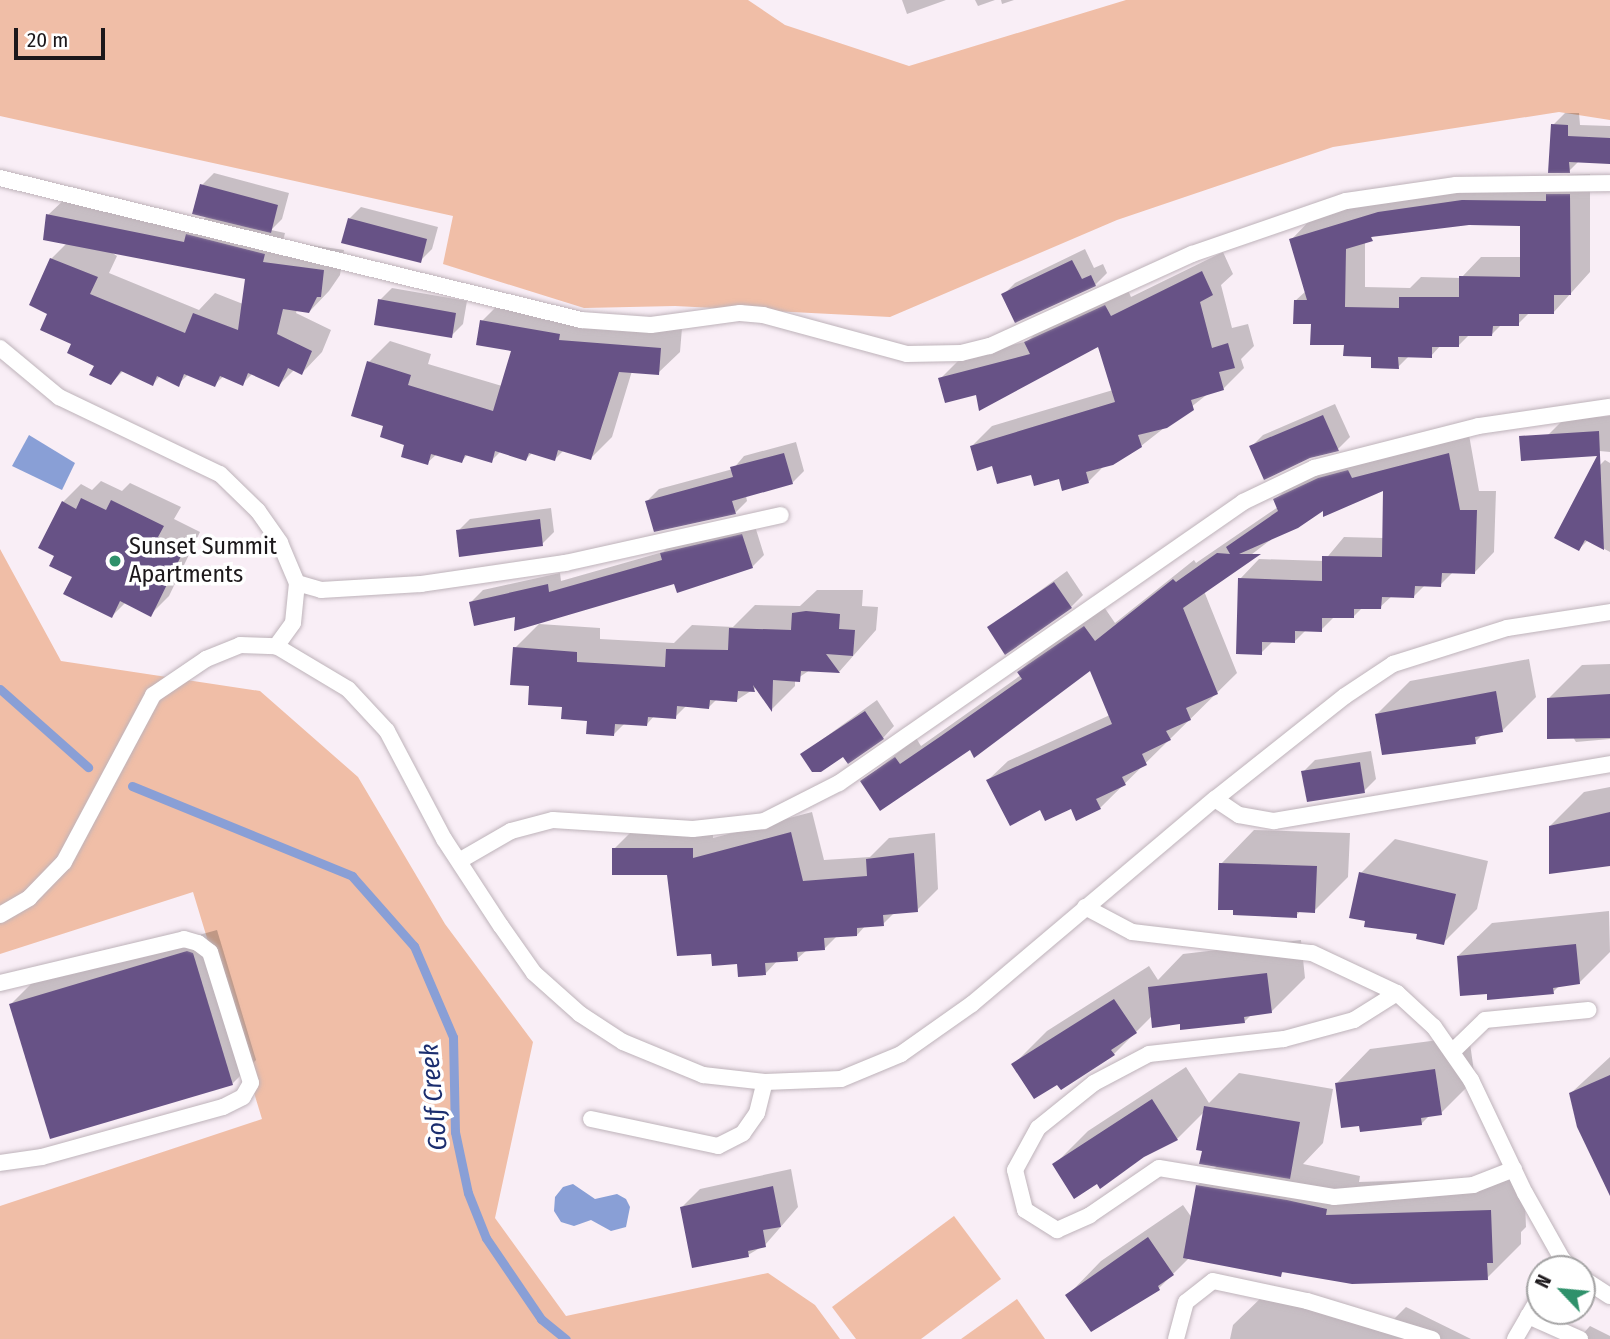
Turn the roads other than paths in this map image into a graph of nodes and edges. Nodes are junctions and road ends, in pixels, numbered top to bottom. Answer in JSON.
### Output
{"nodes":[{"id":1,"x":0,"y":178,"type":"edge"},
{"id":2,"x":1610,"y":183,"type":"edge"},
{"id":3,"x":0,"y":348,"type":"edge"},
{"id":4,"x":1610,"y":407,"type":"edge"},
{"id":5,"x":781,"y":515,"type":"dead end"},
{"id":6,"x":297,"y":583,"type":"junction"},
{"id":7,"x":1610,"y":612,"type":"edge"},
{"id":8,"x":276,"y":646,"type":"junction"},
{"id":9,"x":1610,"y":764,"type":"edge"},
{"id":10,"x":1215,"y":799,"type":"junction"},
{"id":11,"x":459,"y":861,"type":"junction"},
{"id":12,"x":1085,"y":907,"type":"junction"},
{"id":13,"x":0,"y":915,"type":"edge"},
{"id":14,"x":0,"y":983,"type":"edge"},
{"id":15,"x":1397,"y":993,"type":"junction"},
{"id":16,"x":1589,"y":1010,"type":"dead end"},
{"id":17,"x":1452,"y":1052,"type":"junction"},
{"id":18,"x":765,"y":1082,"type":"junction"},
{"id":19,"x":591,"y":1119,"type":"dead end"},
{"id":20,"x":0,"y":1163,"type":"edge"},
{"id":21,"x":1514,"y":1169,"type":"junction"},
{"id":22,"x":1557,"y":1255,"type":"edge"},
{"id":23,"x":1526,"y":1319,"type":"edge"},
{"id":24,"x":1550,"y":1325,"type":"edge"},
{"id":25,"x":1176,"y":1339,"type":"edge"},
{"id":26,"x":1432,"y":1339,"type":"edge"},
{"id":27,"x":1515,"y":1339,"type":"edge"},
{"id":28,"x":1580,"y":1339,"type":"edge"}],
"edges":[{"from":1,"to":2,"type":"lane"},
{"from":3,"to":6,"type":"lane"},
{"from":4,"to":11,"type":"lane"},
{"from":5,"to":6,"type":"lane"},
{"from":6,"to":8,"type":"lane"},
{"from":7,"to":10,"type":"lane"},
{"from":8,"to":11,"type":"lane"},
{"from":8,"to":13,"type":"lane"},
{"from":9,"to":10,"type":"lane"},
{"from":10,"to":12,"type":"lane"},
{"from":11,"to":18,"type":"lane"},
{"from":12,"to":15,"type":"lane"},
{"from":12,"to":18,"type":"lane"},
{"from":14,"to":20,"type":"lane"},
{"from":15,"to":17,"type":"lane"},
{"from":15,"to":21,"type":"lane"},
{"from":16,"to":17,"type":"lane"},
{"from":17,"to":21,"type":"lane"},
{"from":18,"to":19,"type":"lane"},
{"from":21,"to":22,"type":"lane"},
{"from":23,"to":27,"type":"lane"},
{"from":24,"to":28,"type":"lane"},
{"from":25,"to":26,"type":"lane"}]}
